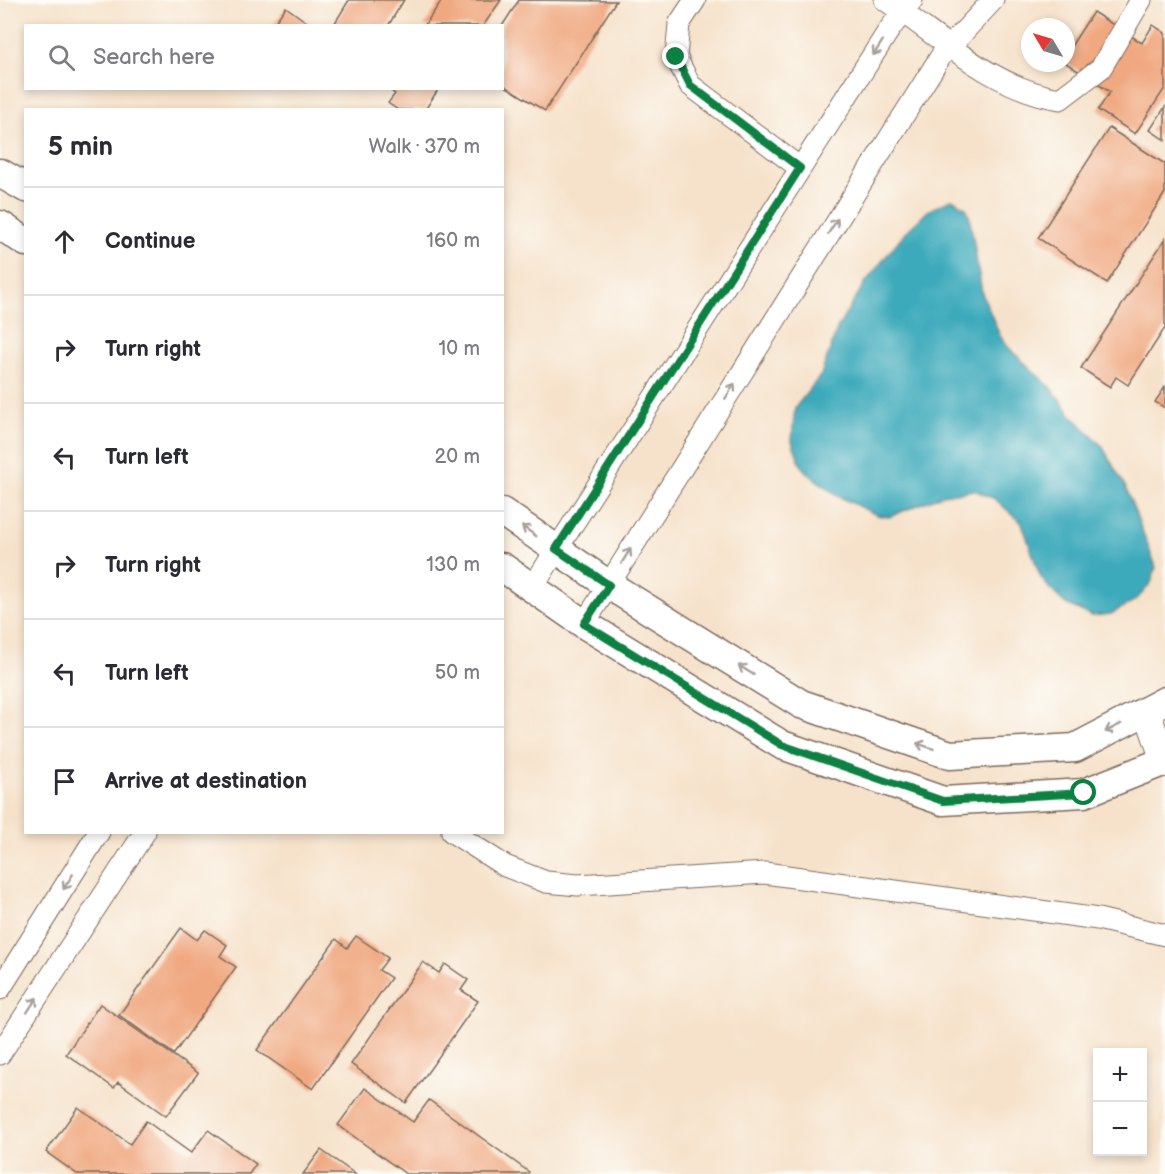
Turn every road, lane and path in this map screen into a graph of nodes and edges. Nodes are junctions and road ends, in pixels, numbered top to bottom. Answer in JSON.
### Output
{"nodes":[{"id":1,"x":695,"y":0,"type":"edge"},
{"id":2,"x":885,"y":0,"type":"edge"},
{"id":3,"x":993,"y":0,"type":"edge"},
{"id":4,"x":1141,"y":0,"type":"edge"},
{"id":5,"x":907,"y":6,"type":"edge"},
{"id":6,"x":950,"y":47,"type":"junction"},
{"id":7,"x":800,"y":168,"type":"junction"},
{"id":8,"x":0,"y":173,"type":"edge"},
{"id":9,"x":24,"y":187,"type":"edge"},
{"id":10,"x":0,"y":225,"type":"edge"},
{"id":11,"x":24,"y":241,"type":"edge"},
{"id":12,"x":504,"y":513,"type":"edge"},
{"id":13,"x":556,"y":549,"type":"junction"},
{"id":14,"x":504,"y":568,"type":"edge"},
{"id":15,"x":609,"y":585,"type":"junction"},
{"id":16,"x":532,"y":588,"type":"junction"},
{"id":17,"x":584,"y":624,"type":"junction"},
{"id":18,"x":1156,"y":706,"type":"edge"},
{"id":19,"x":1164,"y":762,"type":"edge"},
{"id":20,"x":98,"y":834,"type":"edge"},
{"id":21,"x":455,"y":834,"type":"edge"},
{"id":22,"x":134,"y":836,"type":"edge"},
{"id":23,"x":1165,"y":935,"type":"edge"},
{"id":24,"x":0,"y":989,"type":"edge"},
{"id":25,"x":0,"y":1054,"type":"edge"}],
"edges":[{"from":1,"to":7,"type":"street"},
{"from":2,"to":5,"type":"street"},
{"from":3,"to":6,"type":"street"},
{"from":4,"to":6,"type":"street"},
{"from":5,"to":6,"type":"street"},
{"from":5,"to":7,"type":"street","one_way":true},
{"from":15,"to":6,"type":"street","one_way":true},
{"from":7,"to":13,"type":"street"},
{"from":8,"to":9,"type":"main road"},
{"from":10,"to":11,"type":"main road"},
{"from":13,"to":12,"type":"main road","one_way":true},
{"from":13,"to":15,"type":"main road"},
{"from":13,"to":16,"type":"street"},
{"from":14,"to":16,"type":"main road"},
{"from":15,"to":17,"type":"street"},
{"from":18,"to":15,"type":"main road","one_way":true},
{"from":16,"to":17,"type":"main road"},
{"from":17,"to":19,"type":"main road"},
{"from":18,"to":19,"type":"street"},
{"from":20,"to":24,"type":"street","one_way":true},
{"from":21,"to":23,"type":"street"},
{"from":25,"to":22,"type":"street","one_way":true}]}
